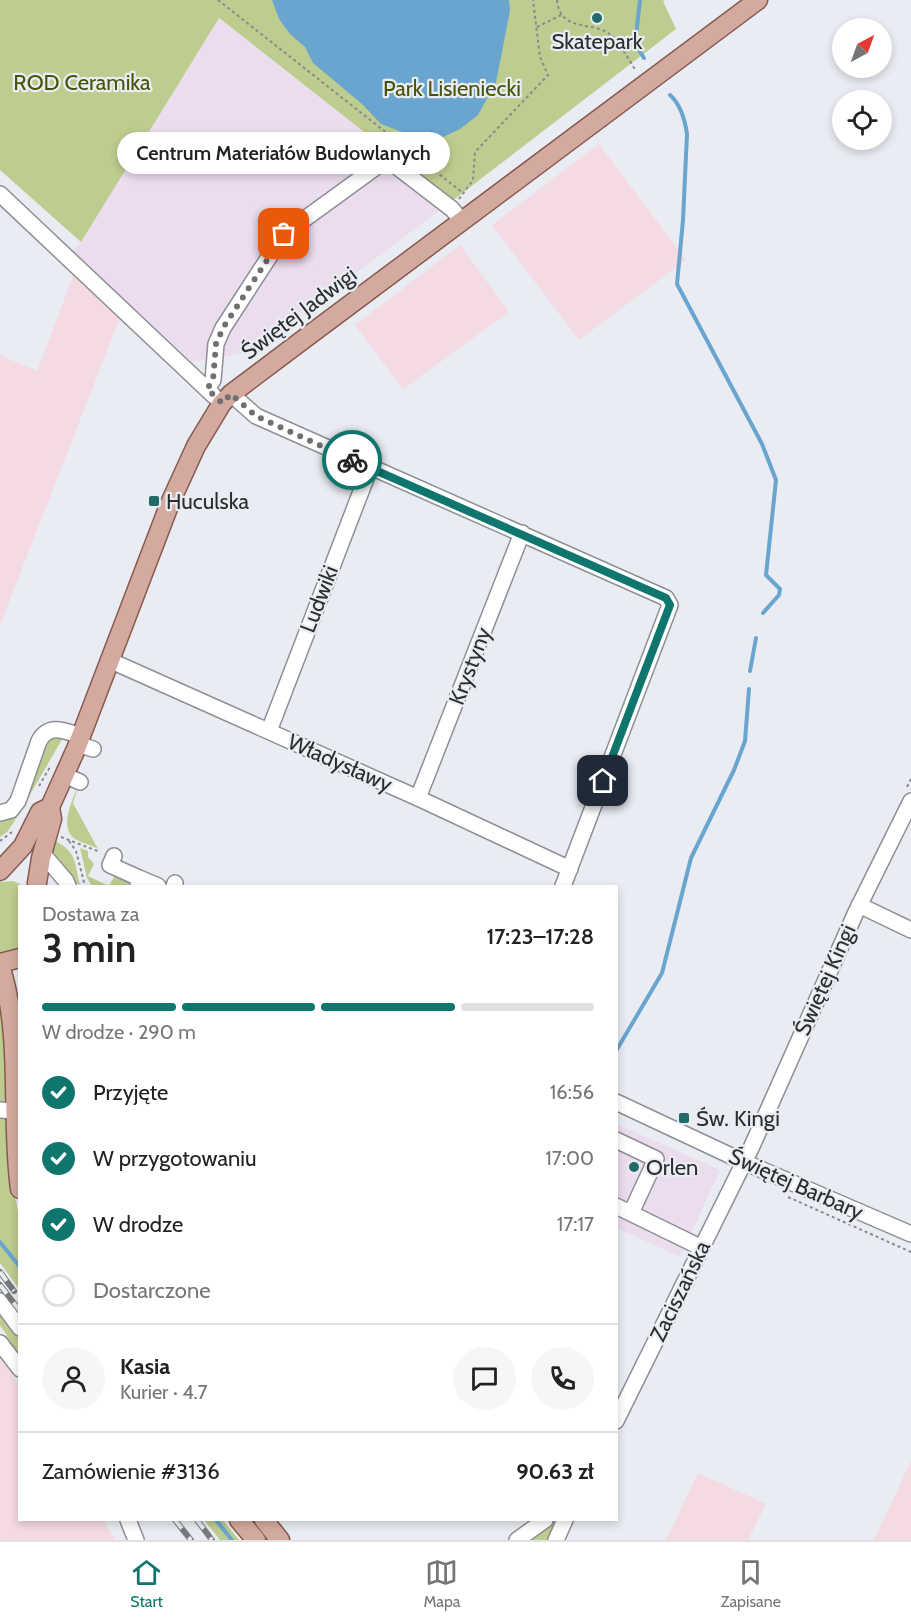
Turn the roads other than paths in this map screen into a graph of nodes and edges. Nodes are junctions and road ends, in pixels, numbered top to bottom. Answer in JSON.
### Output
{"nodes":[{"id":1,"x":758,"y":0,"type":"edge"},
{"id":2,"x":0,"y":194,"type":"edge"},
{"id":3,"x":457,"y":215,"type":"junction"},
{"id":4,"x":207,"y":389,"type":"junction"},
{"id":5,"x":226,"y":399,"type":"junction"},
{"id":6,"x":370,"y":468,"type":"junction"},
{"id":7,"x":522,"y":533,"type":"junction"},
{"id":8,"x":110,"y":660,"type":"junction"},
{"id":9,"x":269,"y":731,"type":"junction"},
{"id":10,"x":84,"y":743,"type":"junction"},
{"id":11,"x":418,"y":798,"type":"junction"},
{"id":12,"x":911,"y":801,"type":"edge"},
{"id":13,"x":50,"y":807,"type":"junction"},
{"id":14,"x":0,"y":813,"type":"edge"},
{"id":15,"x":42,"y":853,"type":"junction"},
{"id":16,"x":114,"y":855,"type":"dead end"},
{"id":17,"x":1,"y":869,"type":"edge"},
{"id":18,"x":570,"y":869,"type":"junction"},
{"id":19,"x":134,"y":875,"type":"edge"},
{"id":20,"x":38,"y":885,"type":"edge"},
{"id":21,"x":68,"y":885,"type":"edge"},
{"id":22,"x":156,"y":885,"type":"edge"},
{"id":23,"x":563,"y":885,"type":"edge"},
{"id":24,"x":859,"y":905,"type":"junction"},
{"id":25,"x":911,"y":930,"type":"edge"},
{"id":26,"x":18,"y":958,"type":"edge"},
{"id":27,"x":0,"y":964,"type":"edge"},
{"id":28,"x":618,"y":1103,"type":"edge"},
{"id":29,"x":8,"y":1110,"type":"edge"},
{"id":30,"x":618,"y":1141,"type":"edge"},
{"id":31,"x":744,"y":1162,"type":"junction"},
{"id":32,"x":18,"y":1172,"type":"edge"},
{"id":33,"x":618,"y":1207,"type":"edge"},
{"id":34,"x":632,"y":1213,"type":"junction"},
{"id":35,"x":911,"y":1234,"type":"edge"},
{"id":36,"x":702,"y":1248,"type":"junction"},
{"id":37,"x":0,"y":1301,"type":"edge"},
{"id":38,"x":18,"y":1325,"type":"edge"},
{"id":39,"x":0,"y":1343,"type":"edge"},
{"id":40,"x":18,"y":1367,"type":"edge"},
{"id":41,"x":618,"y":1416,"type":"edge"},
{"id":42,"x":128,"y":1521,"type":"edge"},
{"id":43,"x":240,"y":1521,"type":"edge"},
{"id":44,"x":265,"y":1521,"type":"edge"},
{"id":45,"x":544,"y":1521,"type":"edge"},
{"id":46,"x":565,"y":1521,"type":"edge"},
{"id":47,"x":136,"y":1540,"type":"edge"},
{"id":48,"x":256,"y":1540,"type":"edge"},
{"id":49,"x":280,"y":1540,"type":"edge"},
{"id":50,"x":517,"y":1540,"type":"edge"},
{"id":51,"x":556,"y":1540,"type":"edge"}],
"edges":[{"from":1,"to":3,"type":"main road","name":"Świętej Jadwigi"},
{"from":2,"to":4,"type":"street"},
{"from":3,"to":4,"type":"street"},
{"from":3,"to":5,"type":"main road","name":"Świętej Jadwigi"},
{"from":4,"to":5,"type":"street"},
{"from":5,"to":6,"type":"street"},
{"from":5,"to":8,"type":"main road","name":"Świętej Jadwigi"},
{"from":6,"to":7,"type":"street"},
{"from":6,"to":9,"type":"street","name":"Ludwiki"},
{"from":7,"to":11,"type":"street","name":"Krystyny"},
{"from":7,"to":18,"type":"street"},
{"from":8,"to":9,"type":"street","name":"Władysławy"},
{"from":8,"to":10,"type":"main road","name":"Świętej Jadwigi"},
{"from":9,"to":11,"type":"street","name":"Władysławy"},
{"from":10,"to":13,"type":"main road","name":"Świętej Jadwigi"},
{"from":10,"to":14,"type":"street"},
{"from":11,"to":18,"type":"street","name":"Władysławy"},
{"from":12,"to":24,"type":"street","name":"Świętej Kingi"},
{"from":13,"to":15,"type":"main road","name":"Świętej Jadwigi"},
{"from":13,"to":17,"type":"main road","name":"Świętej Jadwigi"},
{"from":15,"to":20,"type":"main road","name":"Świętej Jadwigi"},
{"from":15,"to":21,"type":"street"},
{"from":16,"to":19,"type":"street"},
{"from":17,"to":20,"type":"main road"},
{"from":18,"to":23,"type":"street"},
{"from":19,"to":22,"type":"street"},
{"from":24,"to":25,"type":"street"},
{"from":24,"to":31,"type":"street","name":"Świętej Kingi"},
{"from":26,"to":27,"type":"main road"},
{"from":27,"to":29,"type":"main road"},
{"from":28,"to":31,"type":"street","name":"Świętej Barbary"},
{"from":29,"to":32,"type":"main road"},
{"from":30,"to":34,"type":"street"},
{"from":31,"to":35,"type":"street","name":"Świętej Barbary"},
{"from":31,"to":36,"type":"street","name":"Zaciszańska"},
{"from":33,"to":34,"type":"street"},
{"from":34,"to":36,"type":"street"},
{"from":36,"to":41,"type":"street","name":"Zaciszańska"},
{"from":37,"to":38,"type":"street"},
{"from":39,"to":40,"type":"street"},
{"from":42,"to":47,"type":"street"},
{"from":43,"to":48,"type":"main road"},
{"from":44,"to":49,"type":"main road"},
{"from":45,"to":50,"type":"street"},
{"from":46,"to":51,"type":"street"}]}
